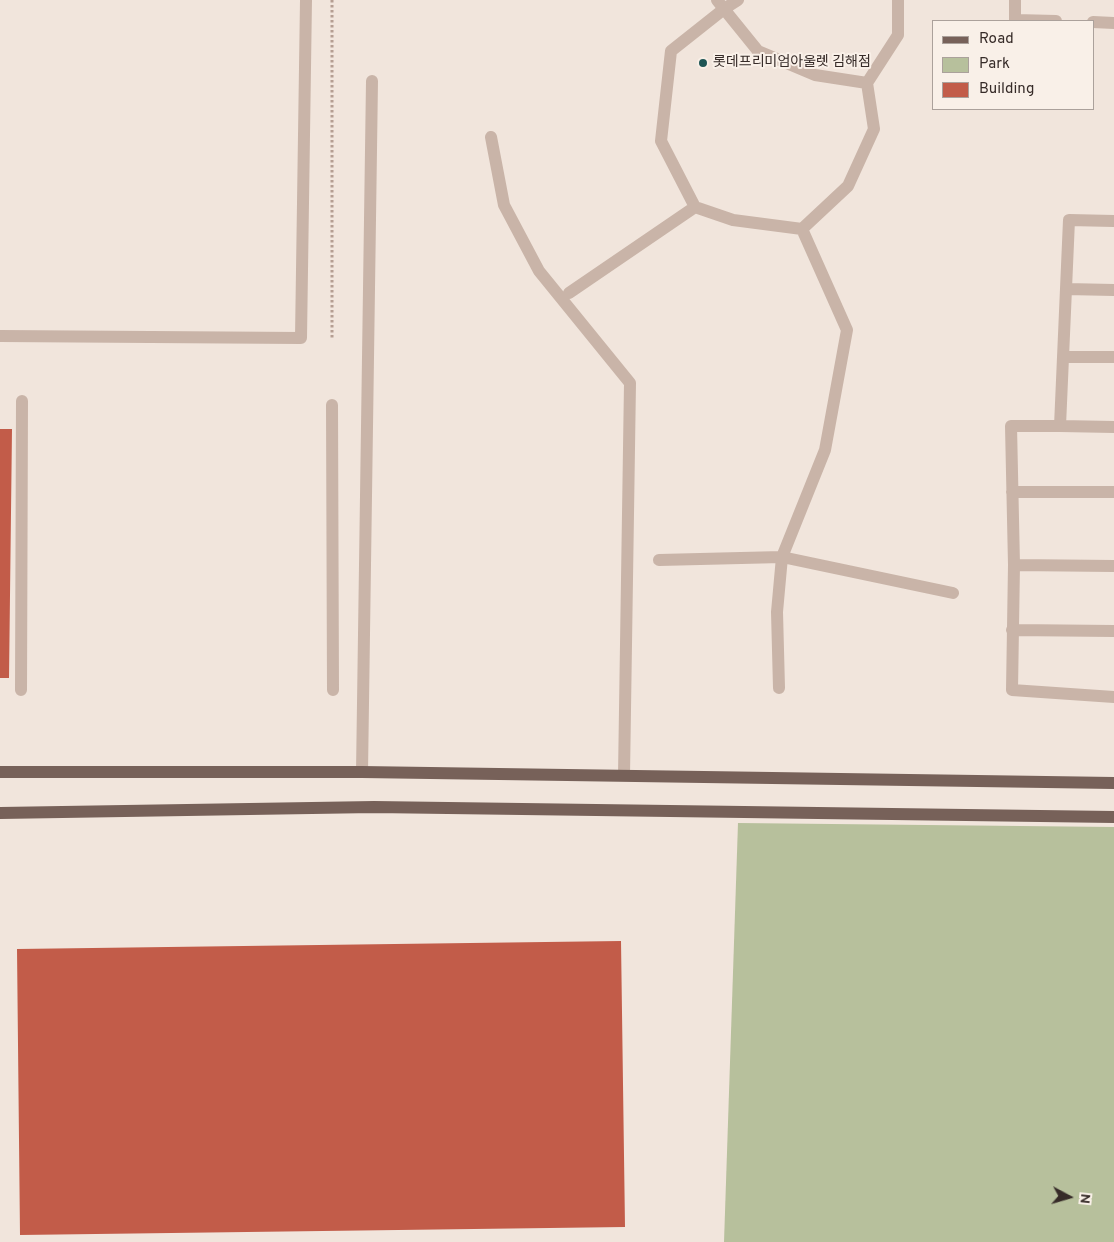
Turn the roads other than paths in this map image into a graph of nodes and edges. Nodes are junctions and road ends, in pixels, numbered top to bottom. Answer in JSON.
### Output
{"nodes":[{"id":1,"x":306,"y":0,"type":"edge"},
{"id":2,"x":738,"y":0,"type":"edge"},
{"id":3,"x":898,"y":0,"type":"edge"},
{"id":4,"x":1015,"y":0,"type":"edge"},
{"id":5,"x":721,"y":4,"type":"edge"},
{"id":6,"x":1015,"y":20,"type":"edge"},
{"id":7,"x":1094,"y":22,"type":"edge"},
{"id":8,"x":1114,"y":23,"type":"edge"},
{"id":9,"x":372,"y":81,"type":"dead end"},
{"id":10,"x":867,"y":83,"type":"junction"},
{"id":11,"x":491,"y":137,"type":"dead end"},
{"id":12,"x":695,"y":207,"type":"junction"},
{"id":13,"x":1114,"y":221,"type":"edge"},
{"id":14,"x":802,"y":229,"type":"junction"},
{"id":15,"x":1066,"y":289,"type":"junction"},
{"id":16,"x":1114,"y":290,"type":"edge"},
{"id":17,"x":569,"y":293,"type":"dead end"},
{"id":18,"x":0,"y":336,"type":"edge"},
{"id":19,"x":1114,"y":356,"type":"edge"},
{"id":20,"x":1063,"y":357,"type":"junction"},
{"id":21,"x":22,"y":401,"type":"dead end"},
{"id":22,"x":332,"y":405,"type":"dead end"},
{"id":23,"x":1060,"y":426,"type":"junction"},
{"id":24,"x":1114,"y":427,"type":"edge"},
{"id":25,"x":1012,"y":492,"type":"junction"},
{"id":26,"x":1114,"y":492,"type":"edge"},
{"id":27,"x":782,"y":557,"type":"junction"},
{"id":28,"x":659,"y":560,"type":"dead end"},
{"id":29,"x":1014,"y":565,"type":"junction"},
{"id":30,"x":1114,"y":566,"type":"edge"},
{"id":31,"x":953,"y":593,"type":"dead end"},
{"id":32,"x":1012,"y":630,"type":"junction"},
{"id":33,"x":1114,"y":631,"type":"edge"},
{"id":34,"x":779,"y":688,"type":"dead end"},
{"id":35,"x":21,"y":690,"type":"dead end"},
{"id":36,"x":333,"y":690,"type":"dead end"},
{"id":37,"x":1114,"y":697,"type":"edge"},
{"id":38,"x":0,"y":772,"type":"edge"},
{"id":39,"x":362,"y":772,"type":"junction"},
{"id":40,"x":624,"y":775,"type":"junction"},
{"id":41,"x":1114,"y":783,"type":"edge"},
{"id":42,"x":0,"y":813,"type":"edge"},
{"id":43,"x":1114,"y":817,"type":"edge"}],
"edges":[{"from":1,"to":18,"type":"street"},
{"from":2,"to":5,"type":"street"},
{"from":3,"to":10,"type":"street"},
{"from":4,"to":6,"type":"street"},
{"from":5,"to":10,"type":"street"},
{"from":5,"to":12,"type":"street"},
{"from":7,"to":8,"type":"street"},
{"from":9,"to":39,"type":"street"},
{"from":10,"to":14,"type":"street"},
{"from":11,"to":40,"type":"street"},
{"from":12,"to":14,"type":"street"},
{"from":12,"to":17,"type":"street"},
{"from":13,"to":15,"type":"street"},
{"from":14,"to":27,"type":"street"},
{"from":15,"to":16,"type":"street"},
{"from":15,"to":20,"type":"street"},
{"from":19,"to":20,"type":"street"},
{"from":20,"to":23,"type":"street"},
{"from":21,"to":35,"type":"street"},
{"from":22,"to":36,"type":"street"},
{"from":23,"to":24,"type":"street"},
{"from":23,"to":25,"type":"street"},
{"from":25,"to":26,"type":"street"},
{"from":25,"to":29,"type":"street"},
{"from":27,"to":28,"type":"street"},
{"from":27,"to":31,"type":"street"},
{"from":27,"to":34,"type":"street"},
{"from":29,"to":30,"type":"street"},
{"from":29,"to":32,"type":"street"},
{"from":32,"to":33,"type":"street"},
{"from":32,"to":37,"type":"street"},
{"from":38,"to":39,"type":"main road"},
{"from":39,"to":40,"type":"main road"},
{"from":40,"to":41,"type":"main road"},
{"from":42,"to":43,"type":"main road"}]}
